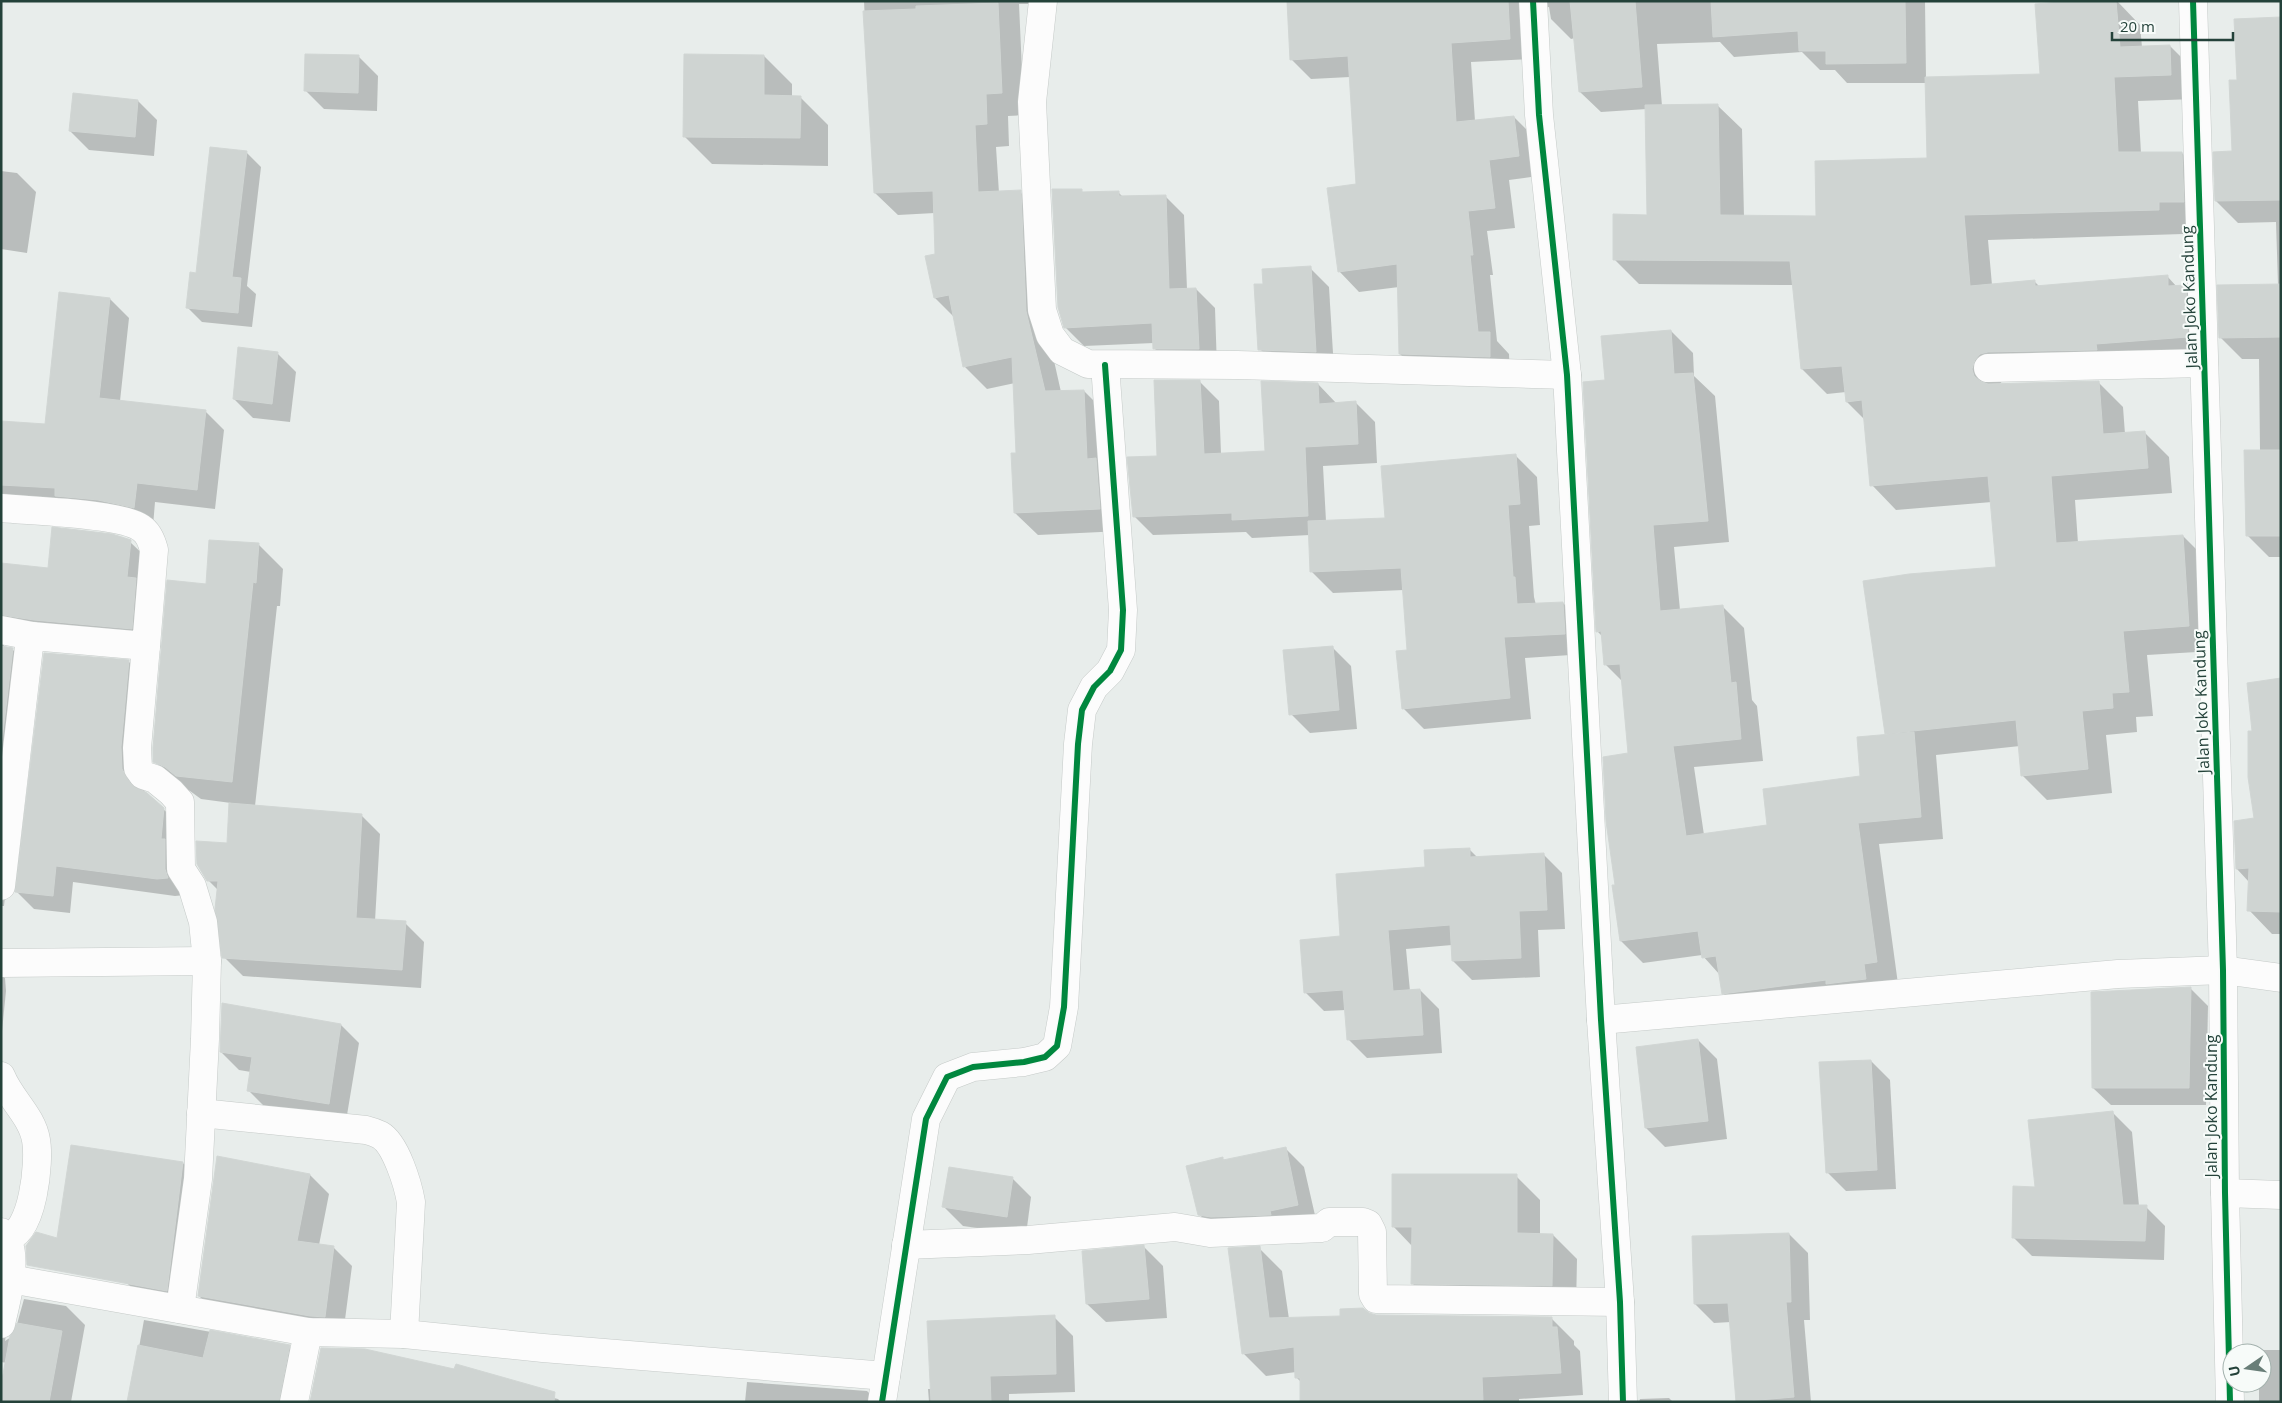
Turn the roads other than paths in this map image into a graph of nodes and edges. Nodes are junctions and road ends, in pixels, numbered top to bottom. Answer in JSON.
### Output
{"nodes":[{"id":1,"x":1042,"y":1,"type":"edge"},
{"id":2,"x":1533,"y":1,"type":"edge"},
{"id":3,"x":2193,"y":1,"type":"edge"},
{"id":4,"x":2204,"y":363,"type":"junction"},
{"id":5,"x":1105,"y":364,"type":"junction"},
{"id":6,"x":1988,"y":368,"type":"dead end"},
{"id":7,"x":1567,"y":375,"type":"junction"},
{"id":8,"x":1,"y":508,"type":"edge"},
{"id":9,"x":1,"y":630,"type":"edge"},
{"id":10,"x":32,"y":636,"type":"junction"},
{"id":11,"x":146,"y":646,"type":"junction"},
{"id":12,"x":1,"y":886,"type":"edge"},
{"id":13,"x":207,"y":960,"type":"junction"},
{"id":14,"x":1,"y":963,"type":"edge"},
{"id":15,"x":2223,"y":970,"type":"junction"},
{"id":16,"x":2281,"y":978,"type":"edge"},
{"id":17,"x":1601,"y":1020,"type":"junction"},
{"id":18,"x":1,"y":1076,"type":"edge"},
{"id":19,"x":201,"y":1113,"type":"junction"},
{"id":20,"x":2225,"y":1193,"type":"junction"},
{"id":21,"x":2281,"y":1195,"type":"edge"},
{"id":22,"x":4,"y":1234,"type":"edge"},
{"id":23,"x":906,"y":1245,"type":"junction"},
{"id":24,"x":10,"y":1279,"type":"junction"},
{"id":25,"x":1609,"y":1303,"type":"junction"},
{"id":26,"x":180,"y":1309,"type":"junction"},
{"id":27,"x":1,"y":1324,"type":"edge"},
{"id":28,"x":308,"y":1332,"type":"junction"},
{"id":29,"x":404,"y":1334,"type":"junction"},
{"id":30,"x":884,"y":1389,"type":"edge"},
{"id":31,"x":294,"y":1402,"type":"edge"},
{"id":32,"x":1623,"y":1402,"type":"edge"},
{"id":33,"x":2230,"y":1402,"type":"edge"}],
"edges":[{"from":1,"to":5,"type":"street"},
{"from":2,"to":7,"type":"street"},
{"from":3,"to":4,"type":"street","name":"Jalan Joko Kandung"},
{"from":4,"to":6,"type":"street"},
{"from":4,"to":15,"type":"street","name":"Jalan Joko Kandung"},
{"from":5,"to":7,"type":"street"},
{"from":5,"to":23,"type":"street"},
{"from":7,"to":17,"type":"street"},
{"from":8,"to":11,"type":"street"},
{"from":9,"to":10,"type":"street"},
{"from":10,"to":11,"type":"street"},
{"from":10,"to":12,"type":"street"},
{"from":11,"to":13,"type":"street"},
{"from":13,"to":14,"type":"street"},
{"from":13,"to":19,"type":"street"},
{"from":15,"to":16,"type":"street"},
{"from":15,"to":17,"type":"street"},
{"from":15,"to":20,"type":"street","name":"Jalan Joko Kandung"},
{"from":17,"to":25,"type":"street"},
{"from":18,"to":22,"type":"street"},
{"from":19,"to":26,"type":"street"},
{"from":19,"to":29,"type":"street"},
{"from":20,"to":21,"type":"street"},
{"from":20,"to":33,"type":"street","name":"Jalan Joko Kandung"},
{"from":22,"to":24,"type":"street"},
{"from":23,"to":25,"type":"street"},
{"from":23,"to":30,"type":"street"},
{"from":24,"to":26,"type":"street"},
{"from":24,"to":27,"type":"street"},
{"from":25,"to":32,"type":"street"},
{"from":26,"to":28,"type":"street"},
{"from":28,"to":29,"type":"street"},
{"from":28,"to":31,"type":"street"},
{"from":29,"to":30,"type":"street"}]}
